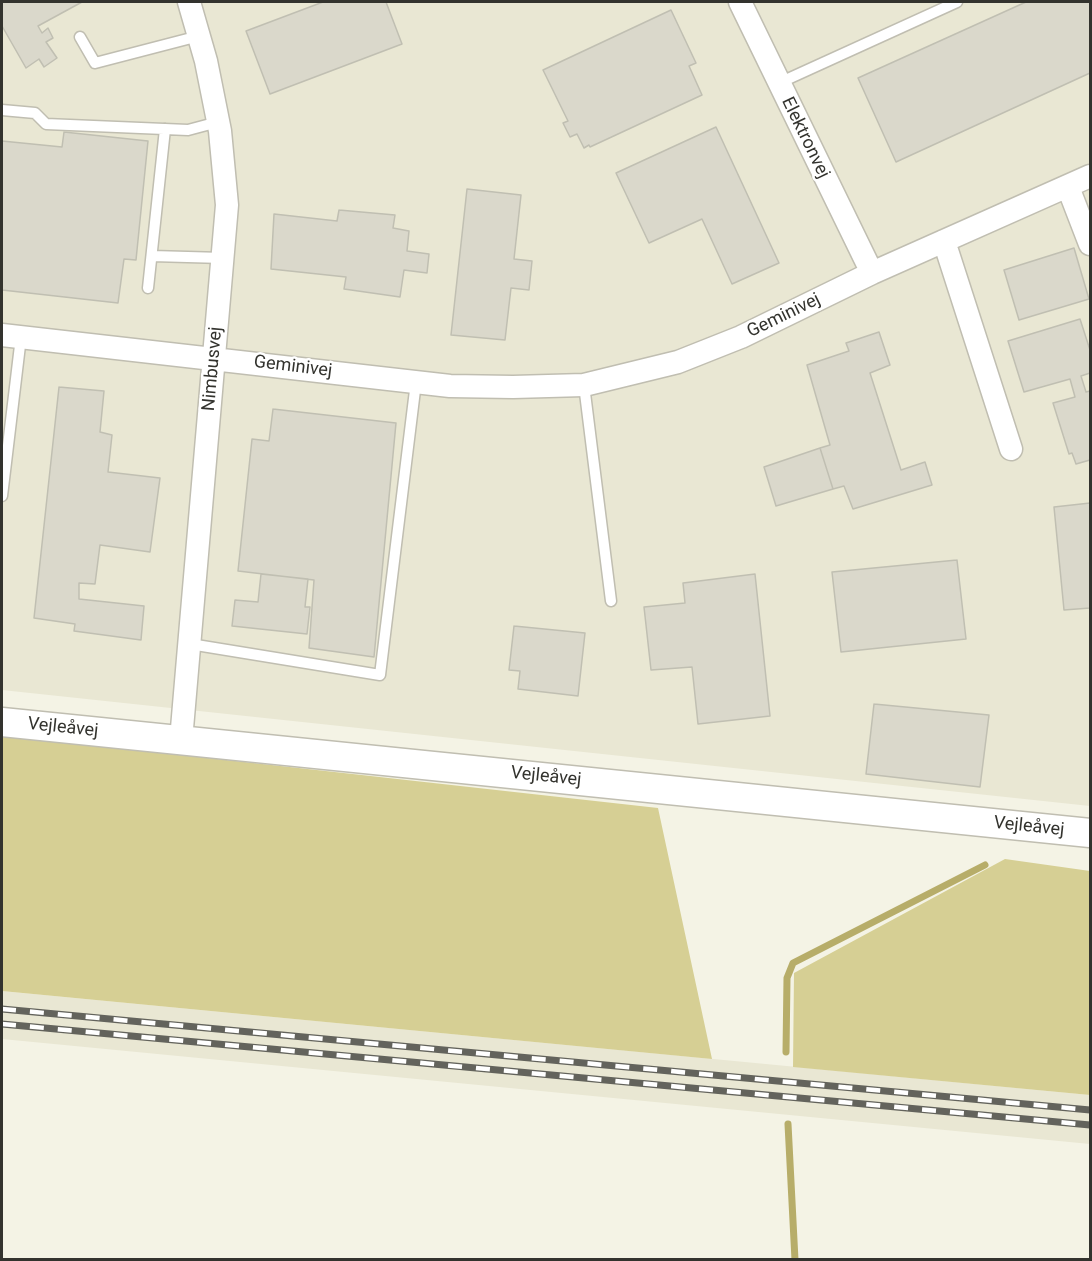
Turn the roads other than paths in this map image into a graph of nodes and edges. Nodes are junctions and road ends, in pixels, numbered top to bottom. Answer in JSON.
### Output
{"nodes":[{"id":1,"x":189,"y":2,"type":"edge"},
{"id":2,"x":740,"y":2,"type":"edge"},
{"id":3,"x":957,"y":2,"type":"edge"},
{"id":4,"x":199,"y":36,"type":"junction"},
{"id":5,"x":80,"y":37,"type":"dead end"},
{"id":6,"x":778,"y":84,"type":"junction"},
{"id":7,"x":2,"y":110,"type":"edge"},
{"id":8,"x":218,"y":122,"type":"junction"},
{"id":9,"x":165,"y":129,"type":"junction"},
{"id":10,"x":1090,"y":176,"type":"edge"},
{"id":11,"x":1068,"y":187,"type":"junction"},
{"id":12,"x":944,"y":241,"type":"junction"},
{"id":13,"x":1090,"y":243,"type":"edge"},
{"id":14,"x":152,"y":256,"type":"junction"},
{"id":15,"x":223,"y":258,"type":"junction"},
{"id":16,"x":872,"y":273,"type":"junction"},
{"id":17,"x":148,"y":288,"type":"dead end"},
{"id":18,"x":11,"y":336,"type":"edge"},
{"id":19,"x":214,"y":358,"type":"junction"},
{"id":20,"x":416,"y":381,"type":"junction"},
{"id":21,"x":584,"y":385,"type":"junction"},
{"id":22,"x":1011,"y":449,"type":"dead end"},
{"id":23,"x":2,"y":496,"type":"edge"},
{"id":24,"x":611,"y":601,"type":"dead end"},
{"id":25,"x":190,"y":644,"type":"junction"},
{"id":26,"x":2,"y":722,"type":"edge"},
{"id":27,"x":181,"y":740,"type":"junction"},
{"id":28,"x":1090,"y":833,"type":"edge"}],
"edges":[{"from":1,"to":4,"type":"street","name":"Nimbusvej"},
{"from":2,"to":6,"type":"street","name":"Elektronvej"},
{"from":3,"to":6,"type":"lane"},
{"from":4,"to":5,"type":"lane"},
{"from":4,"to":8,"type":"street","name":"Nimbusvej"},
{"from":6,"to":16,"type":"street","name":"Elektronvej"},
{"from":7,"to":9,"type":"lane"},
{"from":8,"to":9,"type":"lane"},
{"from":8,"to":15,"type":"street","name":"Nimbusvej"},
{"from":9,"to":14,"type":"lane"},
{"from":10,"to":11,"type":"street","name":"Geminivej"},
{"from":11,"to":12,"type":"street","name":"Geminivej"},
{"from":11,"to":13,"type":"street"},
{"from":12,"to":16,"type":"street","name":"Geminivej"},
{"from":12,"to":22,"type":"street"},
{"from":14,"to":15,"type":"lane"},
{"from":14,"to":17,"type":"lane"},
{"from":15,"to":19,"type":"street","name":"Nimbusvej"},
{"from":16,"to":21,"type":"street","name":"Geminivej"},
{"from":18,"to":19,"type":"street","name":"Geminivej"},
{"from":18,"to":23,"type":"lane"},
{"from":19,"to":20,"type":"street","name":"Geminivej"},
{"from":19,"to":25,"type":"street","name":"Nimbusvej"},
{"from":20,"to":21,"type":"street","name":"Geminivej"},
{"from":20,"to":25,"type":"lane"},
{"from":21,"to":24,"type":"lane"},
{"from":25,"to":27,"type":"street","name":"Nimbusvej"},
{"from":26,"to":27,"type":"street","name":"Vejleåvej"},
{"from":27,"to":28,"type":"street","name":"Vejleåvej"}]}
